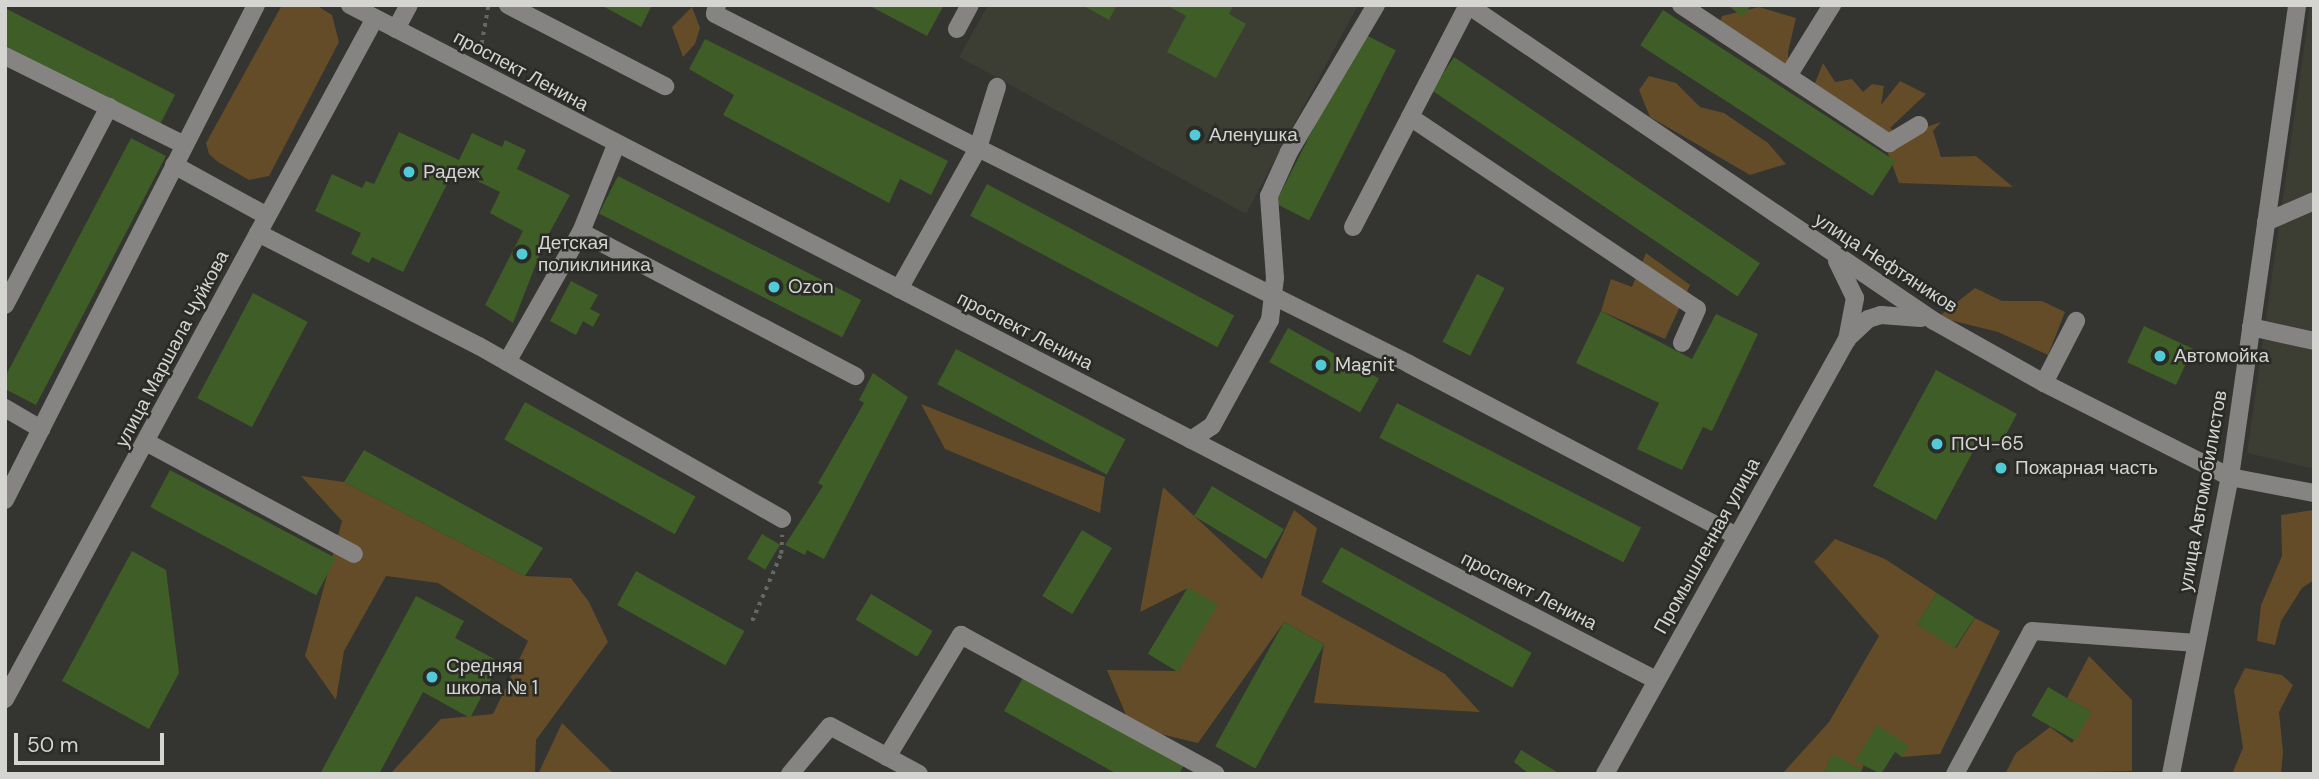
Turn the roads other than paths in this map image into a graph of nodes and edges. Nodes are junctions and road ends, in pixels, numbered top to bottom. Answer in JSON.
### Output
{"nodes":[{"id":1,"x":256,"y":5,"type":"edge"},
{"id":2,"x":350,"y":5,"type":"edge"},
{"id":3,"x":409,"y":5,"type":"edge"},
{"id":4,"x":508,"y":5,"type":"edge"},
{"id":5,"x":717,"y":5,"type":"edge"},
{"id":6,"x":970,"y":5,"type":"edge"},
{"id":7,"x":1376,"y":5,"type":"edge"},
{"id":8,"x":1468,"y":5,"type":"edge"},
{"id":9,"x":1681,"y":5,"type":"edge"},
{"id":10,"x":1832,"y":5,"type":"edge"},
{"id":11,"x":2292,"y":9,"type":"edge"},
{"id":12,"x":375,"y":18,"type":"junction"},
{"id":13,"x":396,"y":29,"type":"junction"},
{"id":14,"x":957,"y":29,"type":"dead end"},
{"id":15,"x":7,"y":61,"type":"edge"},
{"id":16,"x":1788,"y":76,"type":"junction"},
{"id":17,"x":665,"y":86,"type":"dead end"},
{"id":18,"x":997,"y":87,"type":"dead end"},
{"id":19,"x":109,"y":107,"type":"junction"},
{"id":20,"x":1410,"y":117,"type":"junction"},
{"id":21,"x":1919,"y":125,"type":"dead end"},
{"id":22,"x":184,"y":145,"type":"junction"},
{"id":23,"x":616,"y":145,"type":"junction"},
{"id":24,"x":978,"y":148,"type":"junction"},
{"id":25,"x":174,"y":165,"type":"junction"},
{"id":26,"x":2314,"y":201,"type":"edge"},
{"id":27,"x":267,"y":216,"type":"junction"},
{"id":28,"x":2266,"y":222,"type":"junction"},
{"id":29,"x":1353,"y":227,"type":"dead end"},
{"id":30,"x":581,"y":232,"type":"junction"},
{"id":31,"x":258,"y":233,"type":"junction"},
{"id":32,"x":1833,"y":255,"type":"junction"},
{"id":33,"x":899,"y":289,"type":"junction"},
{"id":34,"x":1273,"y":299,"type":"junction"},
{"id":35,"x":5,"y":305,"type":"edge"},
{"id":36,"x":1934,"y":321,"type":"junction"},
{"id":37,"x":2076,"y":321,"type":"dead end"},
{"id":38,"x":2251,"y":327,"type":"junction"},
{"id":39,"x":1847,"y":340,"type":"junction"},
{"id":40,"x":2314,"y":341,"type":"edge"},
{"id":41,"x":1682,"y":343,"type":"dead end"},
{"id":42,"x":507,"y":362,"type":"junction"},
{"id":43,"x":855,"y":376,"type":"dead end"},
{"id":44,"x":2044,"y":383,"type":"junction"},
{"id":45,"x":5,"y":408,"type":"edge"},
{"id":46,"x":41,"y":429,"type":"junction"},
{"id":47,"x":1191,"y":440,"type":"junction"},
{"id":48,"x":146,"y":442,"type":"junction"},
{"id":49,"x":2230,"y":477,"type":"junction"},
{"id":50,"x":2314,"y":493,"type":"edge"},
{"id":51,"x":5,"y":500,"type":"edge"},
{"id":52,"x":782,"y":519,"type":"road end"},
{"id":53,"x":1737,"y":536,"type":"junction"},
{"id":54,"x":354,"y":554,"type":"dead end"},
{"id":55,"x":2197,"y":643,"type":"junction"},
{"id":56,"x":1656,"y":680,"type":"junction"},
{"id":57,"x":5,"y":699,"type":"edge"},
{"id":58,"x":887,"y":757,"type":"junction"},
{"id":59,"x":1194,"y":769,"type":"edge"},
{"id":60,"x":790,"y":774,"type":"edge"},
{"id":61,"x":919,"y":774,"type":"edge"},
{"id":62,"x":1216,"y":774,"type":"edge"},
{"id":63,"x":1605,"y":774,"type":"edge"},
{"id":64,"x":1955,"y":774,"type":"edge"},
{"id":65,"x":2171,"y":774,"type":"edge"}],
"edges":[{"from":1,"to":22,"type":"street"},
{"from":2,"to":12,"type":"street","name":"проспект Ленина"},
{"from":3,"to":13,"type":"street"},
{"from":4,"to":17,"type":"street"},
{"from":5,"to":24,"type":"street"},
{"from":6,"to":14,"type":"street"},
{"from":7,"to":34,"type":"street"},
{"from":8,"to":20,"type":"street"},
{"from":8,"to":32,"type":"street","name":"улица Нефтяников"},
{"from":9,"to":16,"type":"street"},
{"from":10,"to":16,"type":"street"},
{"from":11,"to":28,"type":"street","name":"улица Автомобилистов"},
{"from":12,"to":13,"type":"street","name":"проспект Ленина"},
{"from":12,"to":27,"type":"street","name":"улица Маршала Чуйкова"},
{"from":13,"to":23,"type":"street","name":"проспект Ленина"},
{"from":15,"to":19,"type":"street"},
{"from":16,"to":21,"type":"street"},
{"from":18,"to":24,"type":"street"},
{"from":19,"to":22,"type":"street"},
{"from":19,"to":35,"type":"street"},
{"from":20,"to":29,"type":"street"},
{"from":20,"to":41,"type":"street"},
{"from":22,"to":25,"type":"street"},
{"from":23,"to":30,"type":"street"},
{"from":23,"to":33,"type":"street","name":"проспект Ленина"},
{"from":24,"to":33,"type":"street"},
{"from":24,"to":34,"type":"street"},
{"from":25,"to":27,"type":"street"},
{"from":25,"to":46,"type":"street"},
{"from":26,"to":28,"type":"street"},
{"from":27,"to":31,"type":"street","name":"улица Маршала Чуйкова"},
{"from":28,"to":38,"type":"street","name":"улица Автомобилистов"},
{"from":30,"to":42,"type":"street"},
{"from":30,"to":43,"type":"street"},
{"from":31,"to":42,"type":"street"},
{"from":31,"to":48,"type":"street","name":"улица Маршала Чуйкова"},
{"from":32,"to":36,"type":"street","name":"улица Нефтяников"},
{"from":32,"to":39,"type":"street","name":"Промышленная улица"},
{"from":33,"to":47,"type":"street","name":"проспект Ленина"},
{"from":34,"to":47,"type":"street"},
{"from":34,"to":53,"type":"street"},
{"from":36,"to":39,"type":"street","name":"Промышленная улица"},
{"from":36,"to":44,"type":"street","name":"улица Нефтяников"},
{"from":37,"to":44,"type":"street"},
{"from":38,"to":40,"type":"street"},
{"from":38,"to":49,"type":"street","name":"улица Автомобилистов"},
{"from":39,"to":53,"type":"street","name":"Промышленная улица"},
{"from":42,"to":52,"type":"street"},
{"from":44,"to":49,"type":"street","name":"улица Нефтяников"},
{"from":45,"to":46,"type":"street"},
{"from":46,"to":51,"type":"street"},
{"from":47,"to":56,"type":"street","name":"проспект Ленина"},
{"from":48,"to":54,"type":"street"},
{"from":48,"to":57,"type":"street","name":"улица Маршала Чуйкова"},
{"from":49,"to":50,"type":"street","name":"улица Нефтяников"},
{"from":49,"to":55,"type":"street","name":"улица Автомобилистов"},
{"from":53,"to":56,"type":"street","name":"Промышленная улица"},
{"from":55,"to":64,"type":"street"},
{"from":55,"to":65,"type":"street","name":"улица Автомобилистов"},
{"from":56,"to":63,"type":"street","name":"Промышленная улица"},
{"from":58,"to":59,"type":"street"},
{"from":58,"to":60,"type":"street"},
{"from":58,"to":61,"type":"street"},
{"from":59,"to":62,"type":"street"}]}
